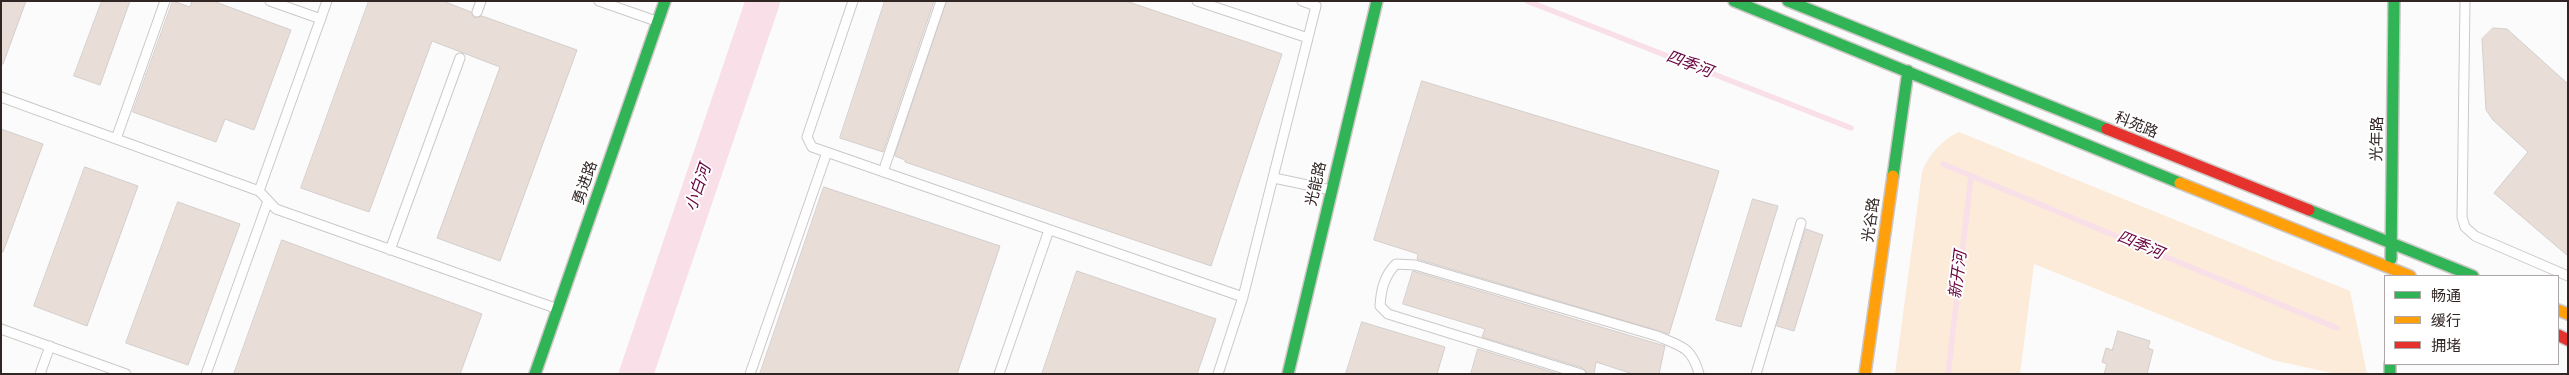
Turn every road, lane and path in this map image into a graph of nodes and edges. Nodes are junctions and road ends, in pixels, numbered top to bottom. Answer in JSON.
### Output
{"nodes":[{"id":1,"x":165,"y":1,"type":"edge"},
{"id":2,"x":270,"y":1,"type":"edge"},
{"id":3,"x":327,"y":1,"type":"edge"},
{"id":4,"x":481,"y":1,"type":"edge"},
{"id":5,"x":600,"y":1,"type":"edge"},
{"id":6,"x":665,"y":1,"type":"edge"},
{"id":7,"x":853,"y":1,"type":"edge"},
{"id":8,"x":941,"y":1,"type":"edge"},
{"id":9,"x":1197,"y":1,"type":"edge"},
{"id":10,"x":1302,"y":1,"type":"edge"},
{"id":11,"x":1377,"y":1,"type":"edge"},
{"id":12,"x":1734,"y":1,"type":"edge"},
{"id":13,"x":1788,"y":1,"type":"edge"},
{"id":14,"x":2394,"y":1,"type":"edge"},
{"id":15,"x":2465,"y":1,"type":"edge"},
{"id":16,"x":477,"y":12,"type":"dead end"},
{"id":17,"x":321,"y":19,"type":"junction"},
{"id":18,"x":658,"y":22,"type":"junction"},
{"id":19,"x":1308,"y":38,"type":"junction"},
{"id":20,"x":460,"y":58,"type":"dead end"},
{"id":21,"x":1908,"y":71,"type":"junction"},
{"id":22,"x":1,"y":97,"type":"edge"},
{"id":23,"x":116,"y":139,"type":"junction"},
{"id":24,"x":827,"y":152,"type":"junction"},
{"id":25,"x":883,"y":172,"type":"junction"},
{"id":26,"x":1274,"y":178,"type":"junction"},
{"id":27,"x":1331,"y":190,"type":"junction"},
{"id":28,"x":259,"y":191,"type":"junction"},
{"id":29,"x":268,"y":201,"type":"junction"},
{"id":30,"x":1800,"y":223,"type":"dead end"},
{"id":31,"x":1049,"y":230,"type":"junction"},
{"id":32,"x":2391,"y":244,"type":"junction"},
{"id":33,"x":390,"y":250,"type":"junction"},
{"id":34,"x":2391,"y":272,"type":"edge"},
{"id":35,"x":2405,"y":275,"type":"edge"},
{"id":36,"x":2470,"y":275,"type":"edge"},
{"id":37,"x":2568,"y":276,"type":"edge"},
{"id":38,"x":1243,"y":297,"type":"junction"},
{"id":39,"x":558,"y":309,"type":"junction"},
{"id":40,"x":1,"y":328,"type":"edge"},
{"id":41,"x":50,"y":346,"type":"junction"},
{"id":42,"x":40,"y":374,"type":"edge"},
{"id":43,"x":126,"y":374,"type":"edge"},
{"id":44,"x":206,"y":374,"type":"edge"},
{"id":45,"x":536,"y":374,"type":"edge"},
{"id":46,"x":750,"y":374,"type":"edge"},
{"id":47,"x":1000,"y":374,"type":"edge"},
{"id":48,"x":1218,"y":374,"type":"edge"},
{"id":49,"x":1288,"y":374,"type":"edge"},
{"id":50,"x":1581,"y":374,"type":"edge"},
{"id":51,"x":1699,"y":374,"type":"edge"},
{"id":52,"x":1756,"y":374,"type":"edge"},
{"id":53,"x":1866,"y":374,"type":"edge"}],
"edges":[{"from":1,"to":23,"type":"lane"},
{"from":2,"to":17,"type":"lane"},
{"from":3,"to":17,"type":"lane"},
{"from":4,"to":16,"type":"lane"},
{"from":5,"to":18,"type":"lane"},
{"from":6,"to":18,"type":"street","name":"勇进路"},
{"from":7,"to":24,"type":"lane"},
{"from":8,"to":25,"type":"lane"},
{"from":9,"to":19,"type":"lane"},
{"from":10,"to":19,"type":"lane"},
{"from":11,"to":27,"type":"street","name":"光能路"},
{"from":12,"to":21,"type":"street"},
{"from":13,"to":32,"type":"street","name":"科苑路"},
{"from":14,"to":32,"type":"street","name":"光年路"},
{"from":15,"to":37,"type":"lane"},
{"from":17,"to":28,"type":"lane"},
{"from":18,"to":39,"type":"street","name":"勇进路"},
{"from":19,"to":26,"type":"lane"},
{"from":20,"to":33,"type":"lane"},
{"from":21,"to":34,"type":"street"},
{"from":21,"to":53,"type":"street","name":"光谷路"},
{"from":22,"to":23,"type":"lane"},
{"from":23,"to":28,"type":"lane"},
{"from":24,"to":25,"type":"lane"},
{"from":24,"to":46,"type":"lane"},
{"from":25,"to":31,"type":"lane"},
{"from":26,"to":27,"type":"lane"},
{"from":26,"to":38,"type":"lane"},
{"from":27,"to":49,"type":"street","name":"光能路"},
{"from":28,"to":29,"type":"lane"},
{"from":29,"to":33,"type":"lane"},
{"from":29,"to":44,"type":"lane"},
{"from":30,"to":52,"type":"lane"},
{"from":31,"to":38,"type":"lane"},
{"from":31,"to":47,"type":"lane"},
{"from":32,"to":34,"type":"street","name":"光年路"},
{"from":32,"to":36,"type":"street","name":"科苑路"},
{"from":33,"to":39,"type":"lane"},
{"from":34,"to":35,"type":"street"},
{"from":38,"to":48,"type":"lane"},
{"from":39,"to":45,"type":"street","name":"勇进路"},
{"from":40,"to":41,"type":"lane"},
{"from":41,"to":42,"type":"lane"},
{"from":41,"to":43,"type":"lane"},
{"from":50,"to":51,"type":"lane"}]}
